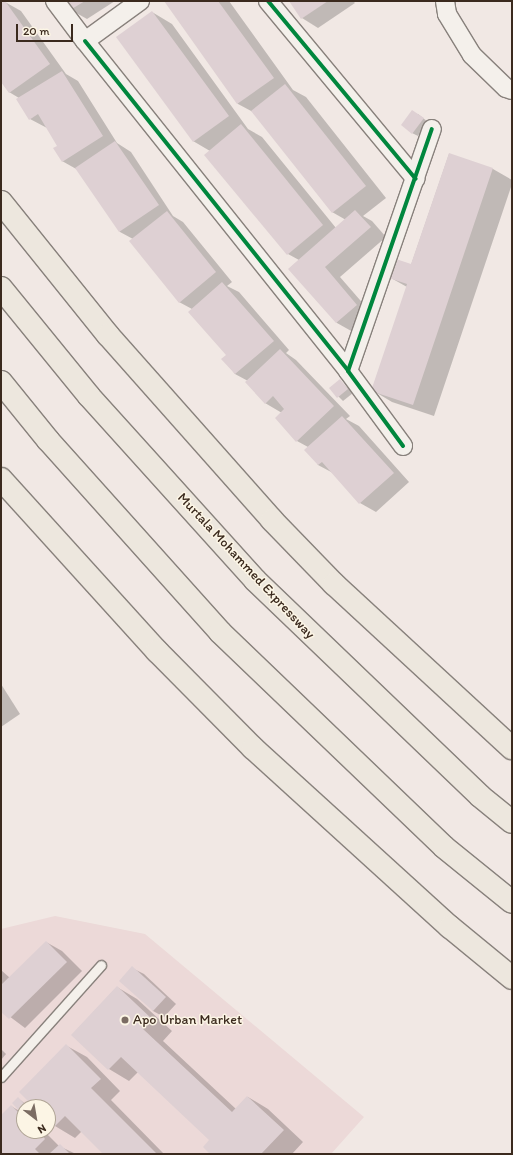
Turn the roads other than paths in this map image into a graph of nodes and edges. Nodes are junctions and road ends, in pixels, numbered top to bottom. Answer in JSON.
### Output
{"nodes":[{"id":1,"x":55,"y":1,"type":"edge"},
{"id":2,"x":140,"y":1,"type":"edge"},
{"id":3,"x":268,"y":1,"type":"edge"},
{"id":4,"x":445,"y":1,"type":"edge"},
{"id":5,"x":85,"y":40,"type":"junction"},
{"id":6,"x":512,"y":90,"type":"edge"},
{"id":7,"x":432,"y":129,"type":"dead end"},
{"id":8,"x":416,"y":179,"type":"junction"},
{"id":9,"x":1,"y":202,"type":"edge"},
{"id":10,"x":1,"y":288,"type":"edge"},
{"id":11,"x":348,"y":371,"type":"junction"},
{"id":12,"x":1,"y":382,"type":"edge"},
{"id":13,"x":403,"y":446,"type":"dead end"},
{"id":14,"x":1,"y":479,"type":"edge"},
{"id":15,"x":512,"y":748,"type":"edge"},
{"id":16,"x":512,"y":822,"type":"edge"},
{"id":17,"x":512,"y":902,"type":"edge"},
{"id":18,"x":101,"y":965,"type":"dead end"},
{"id":19,"x":512,"y":978,"type":"edge"},
{"id":20,"x":1,"y":1077,"type":"edge"}],
"edges":[{"from":1,"to":5,"type":"street"},
{"from":2,"to":5,"type":"street"},
{"from":3,"to":8,"type":"street"},
{"from":4,"to":6,"type":"street"},
{"from":5,"to":11,"type":"street"},
{"from":7,"to":8,"type":"street"},
{"from":8,"to":11,"type":"street"},
{"from":9,"to":15,"type":"main road"},
{"from":10,"to":16,"type":"main road","name":"Murtala Mohammed Expressway"},
{"from":11,"to":13,"type":"street"},
{"from":12,"to":17,"type":"main road"},
{"from":14,"to":19,"type":"main road"},
{"from":18,"to":20,"type":"lane"}]}
